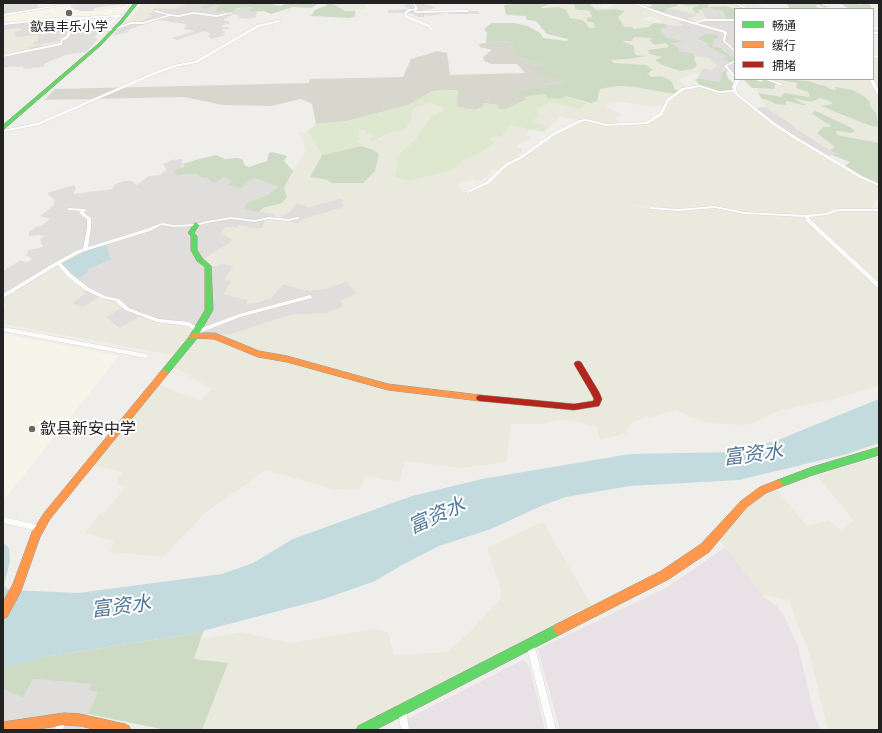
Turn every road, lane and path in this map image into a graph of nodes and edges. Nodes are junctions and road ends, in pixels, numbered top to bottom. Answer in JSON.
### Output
{"nodes":[{"id":1,"x":37,"y":3,"type":"edge"},
{"id":2,"x":76,"y":3,"type":"edge"},
{"id":3,"x":129,"y":3,"type":"edge"},
{"id":4,"x":135,"y":3,"type":"edge"},
{"id":5,"x":413,"y":3,"type":"edge"},
{"id":6,"x":633,"y":3,"type":"edge"},
{"id":7,"x":735,"y":3,"type":"edge"},
{"id":8,"x":745,"y":8,"type":"edge"},
{"id":9,"x":40,"y":9,"type":"junction"},
{"id":10,"x":417,"y":9,"type":"junction"},
{"id":11,"x":156,"y":11,"type":"dead end"},
{"id":12,"x":468,"y":11,"type":"dead end"},
{"id":13,"x":232,"y":13,"type":"dead end"},
{"id":14,"x":3,"y":15,"type":"edge"},
{"id":15,"x":171,"y":15,"type":"junction"},
{"id":16,"x":120,"y":16,"type":"junction"},
{"id":17,"x":79,"y":17,"type":"junction"},
{"id":18,"x":734,"y":20,"type":"edge"},
{"id":19,"x":280,"y":21,"type":"dead end"},
{"id":20,"x":694,"y":23,"type":"junction"},
{"id":21,"x":3,"y":24,"type":"edge"},
{"id":22,"x":111,"y":29,"type":"junction"},
{"id":23,"x":71,"y":30,"type":"junction"},
{"id":24,"x":432,"y":30,"type":"dead end"},
{"id":25,"x":734,"y":50,"type":"edge"},
{"id":26,"x":3,"y":56,"type":"edge"},
{"id":27,"x":734,"y":62,"type":"edge"},
{"id":28,"x":731,"y":64,"type":"junction"},
{"id":29,"x":734,"y":66,"type":"edge"},
{"id":30,"x":734,"y":78,"type":"edge"},
{"id":31,"x":736,"y":80,"type":"edge"},
{"id":32,"x":768,"y":80,"type":"edge"},
{"id":33,"x":872,"y":80,"type":"edge"},
{"id":34,"x":781,"y":84,"type":"dead end"},
{"id":35,"x":735,"y":91,"type":"junction"},
{"id":36,"x":879,"y":94,"type":"edge"},
{"id":37,"x":3,"y":125,"type":"edge"},
{"id":38,"x":3,"y":130,"type":"edge"},
{"id":39,"x":879,"y":185,"type":"edge"},
{"id":40,"x":467,"y":192,"type":"dead end"},
{"id":41,"x":652,"y":208,"type":"dead end"},
{"id":42,"x":69,"y":209,"type":"dead end"},
{"id":43,"x":879,"y":210,"type":"edge"},
{"id":44,"x":806,"y":216,"type":"junction"},
{"id":45,"x":298,"y":218,"type":"dead end"},
{"id":46,"x":196,"y":225,"type":"junction"},
{"id":47,"x":85,"y":249,"type":"junction"},
{"id":48,"x":58,"y":262,"type":"junction"},
{"id":49,"x":879,"y":286,"type":"edge"},
{"id":50,"x":3,"y":296,"type":"edge"},
{"id":51,"x":310,"y":297,"type":"dead end"},
{"id":52,"x":3,"y":329,"type":"edge"},
{"id":53,"x":195,"y":333,"type":"junction"},
{"id":54,"x":146,"y":356,"type":"dead end"},
{"id":55,"x":578,"y":364,"type":"dead end"},
{"id":56,"x":879,"y":451,"type":"edge"},
{"id":57,"x":3,"y":520,"type":"edge"},
{"id":58,"x":39,"y":528,"type":"junction"},
{"id":59,"x":3,"y":613,"type":"edge"},
{"id":60,"x":530,"y":644,"type":"junction"},
{"id":61,"x":402,"y":710,"type":"junction"},
{"id":62,"x":61,"y":719,"type":"junction"},
{"id":63,"x":3,"y":728,"type":"edge"},
{"id":64,"x":59,"y":730,"type":"edge"},
{"id":65,"x":126,"y":730,"type":"edge"},
{"id":66,"x":362,"y":730,"type":"edge"},
{"id":67,"x":405,"y":730,"type":"edge"},
{"id":68,"x":552,"y":730,"type":"edge"}],
"edges":[{"from":1,"to":9,"type":"street"},
{"from":2,"to":9,"type":"street"},
{"from":3,"to":16,"type":"street"},
{"from":4,"to":22,"type":"street"},
{"from":5,"to":10,"type":"street"},
{"from":6,"to":20,"type":"street"},
{"from":7,"to":8,"type":"street"},
{"from":9,"to":14,"type":"street"},
{"from":10,"to":12,"type":"street"},
{"from":10,"to":24,"type":"street"},
{"from":11,"to":15,"type":"street"},
{"from":13,"to":15,"type":"street"},
{"from":15,"to":22,"type":"street"},
{"from":16,"to":17,"type":"street"},
{"from":16,"to":22,"type":"street"},
{"from":17,"to":21,"type":"street"},
{"from":17,"to":23,"type":"street"},
{"from":18,"to":20,"type":"street"},
{"from":19,"to":38,"type":"street"},
{"from":20,"to":25,"type":"street"},
{"from":22,"to":23,"type":"street"},
{"from":22,"to":37,"type":"street"},
{"from":22,"to":38,"type":"street"},
{"from":23,"to":26,"type":"street"},
{"from":27,"to":28,"type":"street"},
{"from":28,"to":29,"type":"street"},
{"from":28,"to":30,"type":"street"},
{"from":31,"to":35,"type":"street"},
{"from":32,"to":34,"type":"street"},
{"from":33,"to":36,"type":"street"},
{"from":35,"to":39,"type":"street"},
{"from":35,"to":40,"type":"street"},
{"from":41,"to":44,"type":"street"},
{"from":42,"to":47,"type":"street"},
{"from":43,"to":44,"type":"street"},
{"from":44,"to":49,"type":"street"},
{"from":45,"to":46,"type":"street"},
{"from":46,"to":47,"type":"street"},
{"from":46,"to":53,"type":"street"},
{"from":47,"to":48,"type":"street"},
{"from":48,"to":50,"type":"street"},
{"from":48,"to":53,"type":"street"},
{"from":51,"to":53,"type":"street"},
{"from":52,"to":54,"type":"street"},
{"from":53,"to":55,"type":"street"},
{"from":53,"to":58,"type":"street"},
{"from":56,"to":60,"type":"street"},
{"from":57,"to":58,"type":"street"},
{"from":58,"to":59,"type":"street"},
{"from":60,"to":61,"type":"street"},
{"from":60,"to":68,"type":"street"},
{"from":61,"to":66,"type":"street"},
{"from":61,"to":67,"type":"street"},
{"from":62,"to":63,"type":"street"},
{"from":62,"to":64,"type":"street"},
{"from":62,"to":65,"type":"street"}]}
